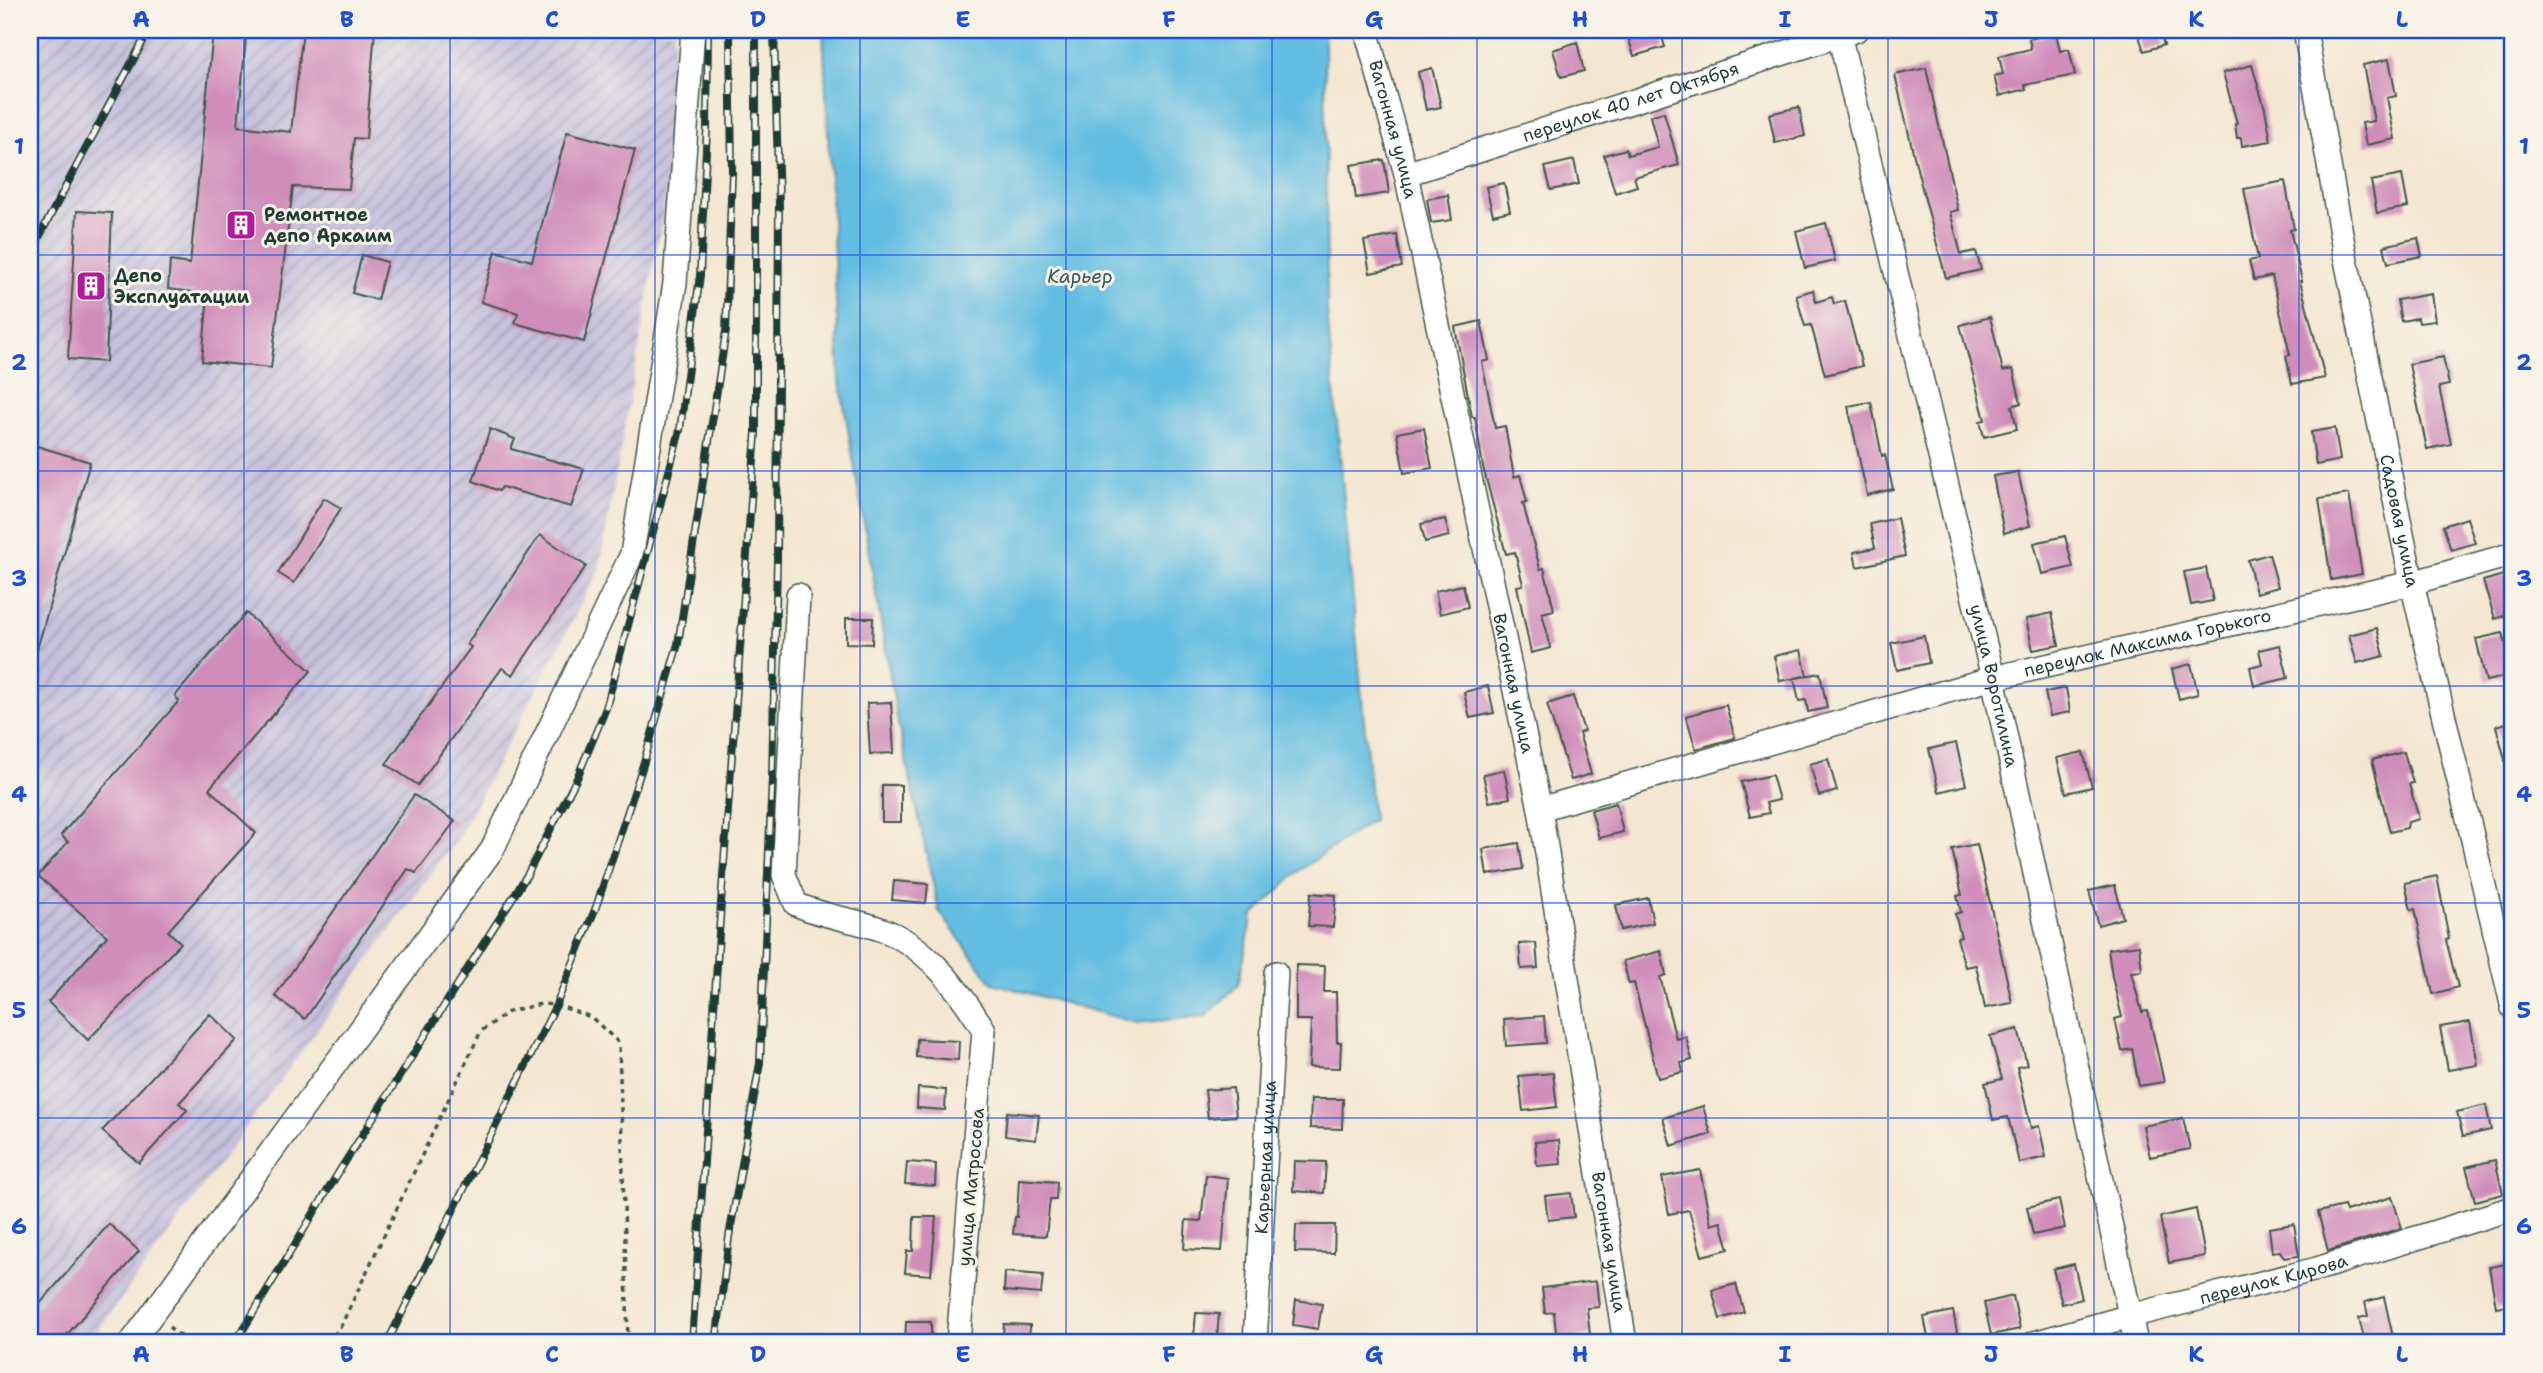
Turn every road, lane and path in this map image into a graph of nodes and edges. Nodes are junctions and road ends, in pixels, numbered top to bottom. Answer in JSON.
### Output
{"nodes":[{"id":1,"x":693,"y":30,"type":"edge"},
{"id":2,"x":1366,"y":30,"type":"edge"},
{"id":3,"x":2305,"y":30,"type":"edge"},
{"id":4,"x":1845,"y":31,"type":"edge"},
{"id":5,"x":1406,"y":174,"type":"junction"},
{"id":6,"x":2513,"y":554,"type":"edge"},
{"id":7,"x":2412,"y":583,"type":"junction"},
{"id":8,"x":798,"y":595,"type":"dead end"},
{"id":9,"x":1993,"y":678,"type":"junction"},
{"id":10,"x":1540,"y":809,"type":"junction"},
{"id":11,"x":1276,"y":973,"type":"dead end"},
{"id":12,"x":2513,"y":1008,"type":"edge"},
{"id":13,"x":2513,"y":1208,"type":"edge"},
{"id":14,"x":153,"y":1316,"type":"junction"},
{"id":15,"x":2130,"y":1316,"type":"junction"},
{"id":16,"x":131,"y":1343,"type":"edge"},
{"id":17,"x":190,"y":1343,"type":"edge"},
{"id":18,"x":327,"y":1343,"type":"edge"},
{"id":19,"x":636,"y":1343,"type":"edge"},
{"id":20,"x":958,"y":1343,"type":"edge"},
{"id":21,"x":1255,"y":1343,"type":"edge"},
{"id":22,"x":1625,"y":1343,"type":"edge"},
{"id":23,"x":2034,"y":1343,"type":"edge"},
{"id":24,"x":2136,"y":1343,"type":"edge"}],
"edges":[{"from":1,"to":14,"type":"street"},
{"from":2,"to":5,"type":"street","name":"Вагонная улица"},
{"from":3,"to":7,"type":"street","name":"Садовая улица"},
{"from":4,"to":5,"type":"street","name":"переулок 40 лет Октября"},
{"from":4,"to":9,"type":"street","name":"улица Воротилина"},
{"from":5,"to":10,"type":"street","name":"Вагонная улица"},
{"from":6,"to":7,"type":"street","name":"переулок Максима Горького"},
{"from":7,"to":9,"type":"street","name":"переулок Максима Горького"},
{"from":7,"to":12,"type":"street","name":"Садовая улица"},
{"from":8,"to":20,"type":"street","name":"улица Матросова"},
{"from":9,"to":10,"type":"street","name":"переулок Максима Горького"},
{"from":9,"to":15,"type":"street","name":"улица Воротилина"},
{"from":10,"to":22,"type":"street","name":"Вагонная улица"},
{"from":11,"to":21,"type":"street","name":"Карьерная улица"},
{"from":13,"to":15,"type":"street","name":"переулок Кирова"},
{"from":14,"to":16,"type":"street"},
{"from":14,"to":17,"type":"path"},
{"from":15,"to":23,"type":"street","name":"переулок Кирова"},
{"from":15,"to":24,"type":"street","name":"улица Воротилина"},
{"from":18,"to":19,"type":"path"}]}
